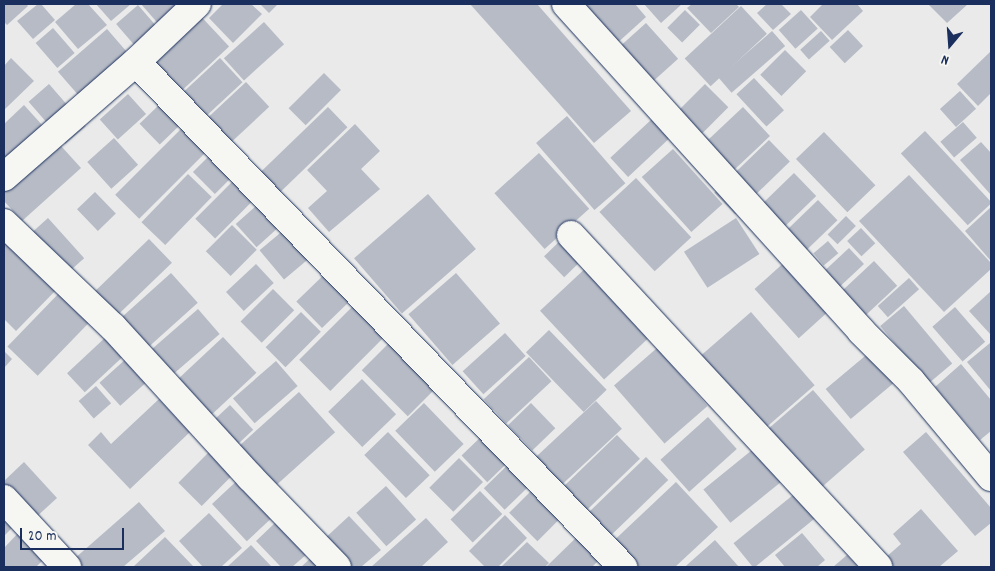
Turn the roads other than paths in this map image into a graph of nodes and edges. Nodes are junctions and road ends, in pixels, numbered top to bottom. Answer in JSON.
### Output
{"nodes":[{"id":1,"x":197,"y":4,"type":"edge"},
{"id":2,"x":566,"y":4,"type":"edge"},
{"id":3,"x":136,"y":62,"type":"junction"},
{"id":4,"x":4,"y":177,"type":"edge"},
{"id":5,"x":4,"y":223,"type":"edge"},
{"id":6,"x":571,"y":235,"type":"dead end"},
{"id":7,"x":991,"y":476,"type":"edge"},
{"id":8,"x":4,"y":499,"type":"edge"},
{"id":9,"x":67,"y":567,"type":"edge"},
{"id":10,"x":336,"y":567,"type":"edge"},
{"id":11,"x":623,"y":567,"type":"edge"},
{"id":12,"x":878,"y":567,"type":"edge"}],
"edges":[{"from":1,"to":3,"type":"street"},
{"from":2,"to":7,"type":"street"},
{"from":3,"to":4,"type":"street"},
{"from":3,"to":11,"type":"street"},
{"from":5,"to":10,"type":"street"},
{"from":6,"to":12,"type":"street"},
{"from":8,"to":9,"type":"street"}]}
